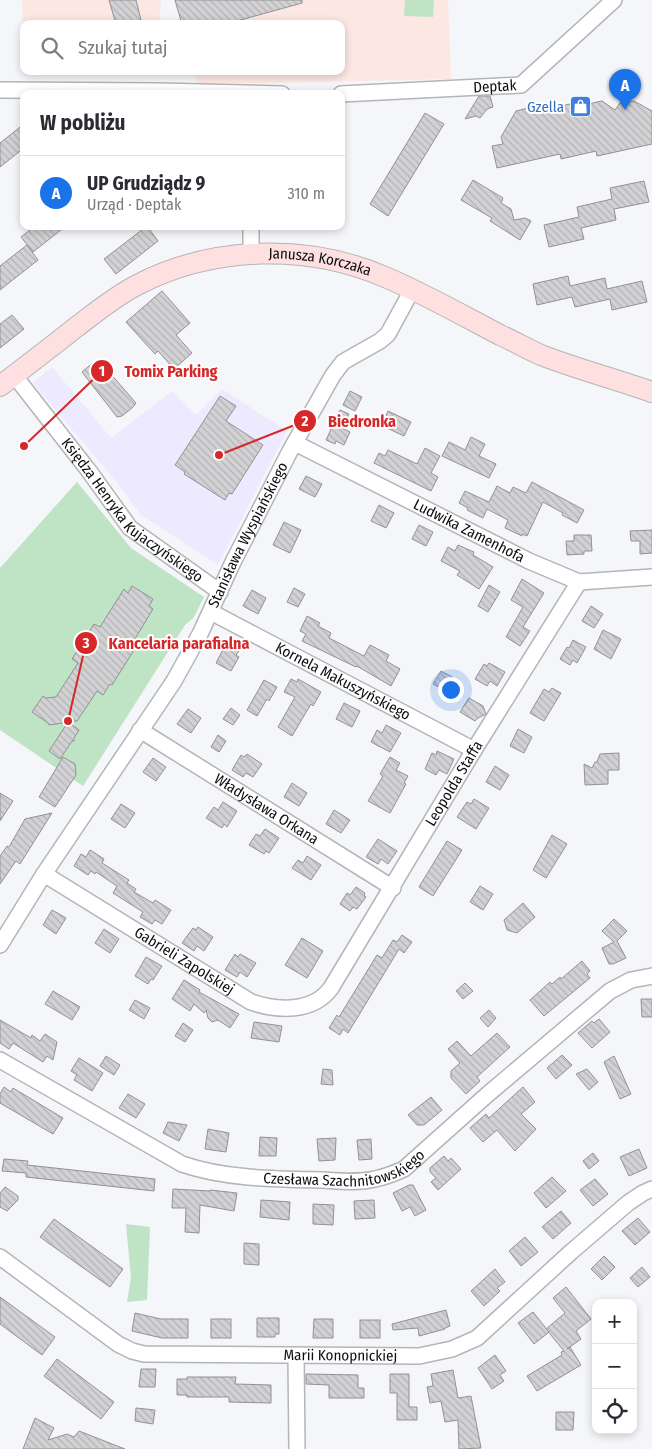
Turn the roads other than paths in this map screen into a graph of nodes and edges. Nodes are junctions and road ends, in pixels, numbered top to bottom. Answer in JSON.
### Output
{"nodes":[{"id":1,"x":614,"y":0,"type":"edge"},
{"id":2,"x":0,"y":90,"type":"edge"},
{"id":3,"x":20,"y":90,"type":"edge"},
{"id":4,"x":345,"y":94,"type":"edge"},
{"id":5,"x":251,"y":230,"type":"edge"},
{"id":6,"x":251,"y":254,"type":"junction"},
{"id":7,"x":412,"y":290,"type":"junction"},
{"id":8,"x":7,"y":381,"type":"edge"},
{"id":9,"x":652,"y":392,"type":"edge"},
{"id":10,"x":295,"y":443,"type":"junction"},
{"id":11,"x":652,"y":577,"type":"edge"},
{"id":12,"x":579,"y":582,"type":"junction"},
{"id":13,"x":220,"y":592,"type":"junction"},
{"id":14,"x":211,"y":612,"type":"junction"},
{"id":15,"x":140,"y":730,"type":"junction"},
{"id":16,"x":474,"y":750,"type":"junction"},
{"id":17,"x":44,"y":874,"type":"junction"},
{"id":18,"x":393,"y":888,"type":"junction"},
{"id":19,"x":0,"y":945,"type":"edge"},
{"id":20,"x":652,"y":976,"type":"edge"},
{"id":21,"x":331,"y":988,"type":"joint"},
{"id":22,"x":0,"y":1060,"type":"edge"},
{"id":23,"x":652,"y":1189,"type":"edge"},
{"id":24,"x":0,"y":1257,"type":"edge"},
{"id":25,"x":296,"y":1356,"type":"junction"},
{"id":26,"x":297,"y":1449,"type":"edge"}],
"edges":[{"from":1,"to":4,"type":"street","name":"Deptak"},
{"from":2,"to":3,"type":"street"},
{"from":5,"to":6,"type":"street"},
{"from":6,"to":7,"type":"street","name":"Janusza Korczaka"},
{"from":6,"to":8,"type":"street","name":"Janusza Korczaka"},
{"from":7,"to":9,"type":"street","name":"Janusza Korczaka"},
{"from":7,"to":10,"type":"street","name":"Stanisława Wyspiańskiego"},
{"from":8,"to":13,"type":"street","name":"Księdza Henryka Kujaczyńskiego"},
{"from":10,"to":12,"type":"street","name":"Ludwika Zamenhofa"},
{"from":10,"to":13,"type":"street","name":"Stanisława Wyspiańskiego"},
{"from":11,"to":12,"type":"street","name":"Ludwika Zamenhofa"},
{"from":12,"to":16,"type":"street","name":"Leopolda Staffa"},
{"from":13,"to":14,"type":"street","name":"Stanisława Wyspiańskiego"},
{"from":14,"to":15,"type":"street","name":"Stanisława Wyspiańskiego"},
{"from":14,"to":16,"type":"street","name":"Kornela Makuszyńskiego"},
{"from":15,"to":17,"type":"street","name":"Stanisława Wyspiańskiego"},
{"from":15,"to":18,"type":"street","name":"Władysława Orkana"},
{"from":16,"to":18,"type":"street","name":"Leopolda Staffa"},
{"from":17,"to":19,"type":"street","name":"Stanisława Wyspiańskiego"},
{"from":17,"to":21,"type":"street","name":"Gabrieli Zapolskiej"},
{"from":18,"to":21,"type":"street","name":"Leopolda Staffa"},
{"from":20,"to":22,"type":"street","name":"Czesława Szachnitowskiego"},
{"from":23,"to":25,"type":"street","name":"Marii Konopnickiej"},
{"from":24,"to":25,"type":"street","name":"Marii Konopnickiej"},
{"from":25,"to":26,"type":"street"}]}
